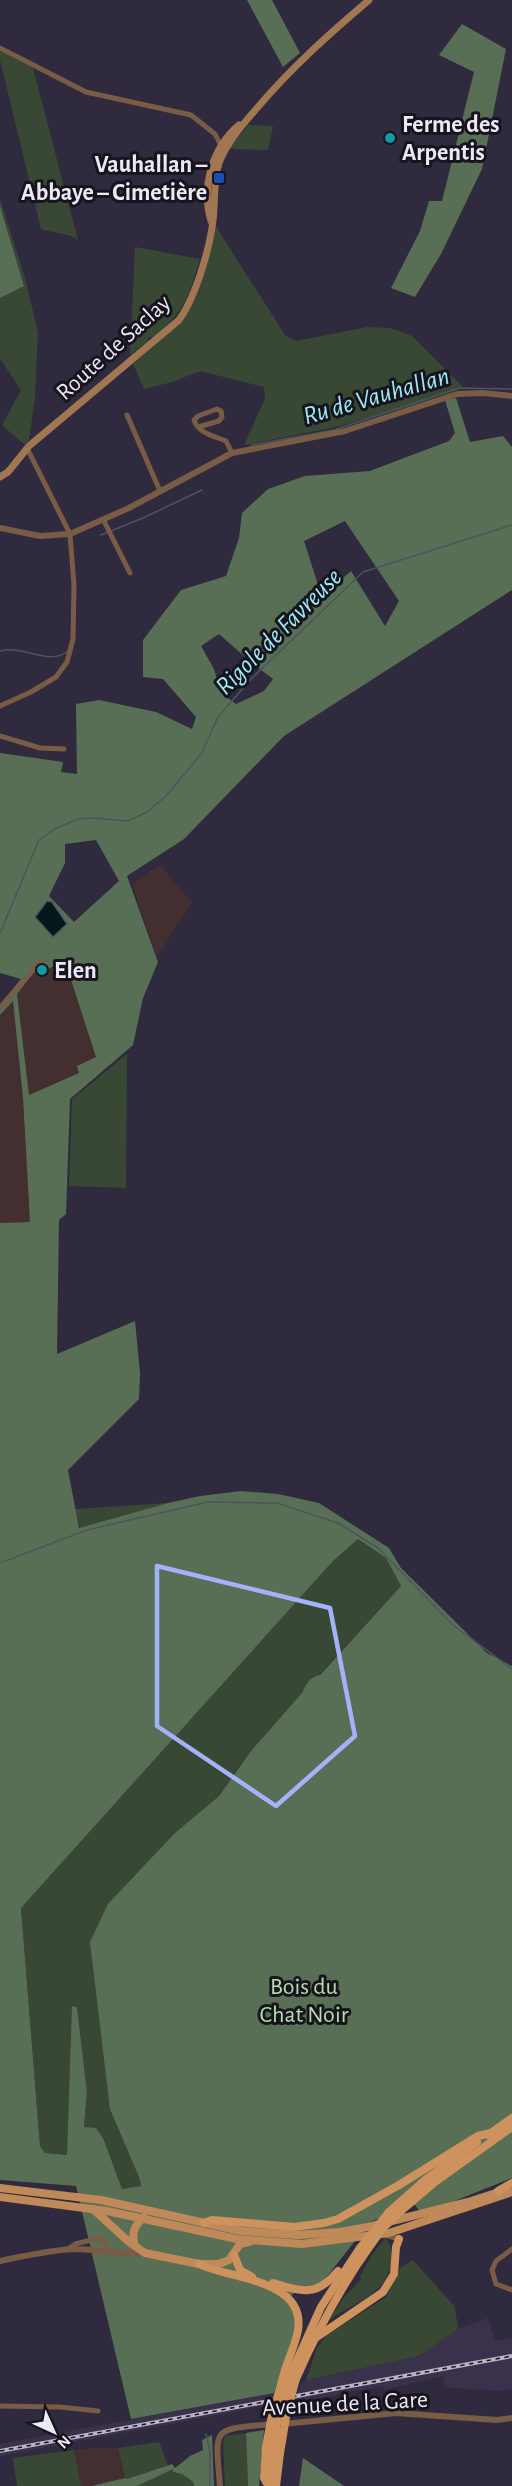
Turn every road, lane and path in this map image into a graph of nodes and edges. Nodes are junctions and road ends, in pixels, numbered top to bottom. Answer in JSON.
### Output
{"nodes":[{"id":1,"x":369,"y":0,"type":"edge"},
{"id":2,"x":0,"y":48,"type":"edge"},
{"id":3,"x":247,"y":119,"type":"junction"},
{"id":4,"x":215,"y":134,"type":"junction"},
{"id":5,"x":226,"y":138,"type":"junction"},
{"id":6,"x":221,"y":146,"type":"junction"},
{"id":7,"x":219,"y":164,"type":"junction"},
{"id":8,"x":212,"y":220,"type":"junction"},
{"id":9,"x":512,"y":396,"type":"edge"},
{"id":10,"x":127,"y":415,"type":"dead end"},
{"id":11,"x":198,"y":427,"type":"junction"},
{"id":12,"x":27,"y":448,"type":"junction"},
{"id":13,"x":232,"y":453,"type":"junction"},
{"id":14,"x":0,"y":477,"type":"edge"},
{"id":15,"x":160,"y":491,"type":"junction"},
{"id":16,"x":104,"y":521,"type":"junction"},
{"id":17,"x":0,"y":528,"type":"edge"},
{"id":18,"x":70,"y":534,"type":"junction"},
{"id":19,"x":130,"y":573,"type":"dead end"},
{"id":20,"x":0,"y":706,"type":"edge"},
{"id":21,"x":0,"y":736,"type":"edge"},
{"id":22,"x":64,"y":749,"type":"dead end"},
{"id":23,"x":41,"y":961,"type":"dead end"},
{"id":24,"x":0,"y":1008,"type":"edge"},
{"id":25,"x":512,"y":2118,"type":"edge"},
{"id":26,"x":512,"y":2127,"type":"edge"},
{"id":27,"x":491,"y":2133,"type":"junction"},
{"id":28,"x":0,"y":2188,"type":"edge"},
{"id":29,"x":512,"y":2188,"type":"edge"},
{"id":30,"x":498,"y":2191,"type":"joint"},
{"id":31,"x":0,"y":2197,"type":"edge"},
{"id":32,"x":92,"y":2208,"type":"junction"},
{"id":33,"x":150,"y":2211,"type":"junction"},
{"id":34,"x":143,"y":2218,"type":"junction"},
{"id":35,"x":204,"y":2223,"type":"junction"},
{"id":36,"x":419,"y":2224,"type":"junction"},
{"id":37,"x":381,"y":2234,"type":"junction"},
{"id":38,"x":399,"y":2240,"type":"junction"},
{"id":39,"x":253,"y":2241,"type":"junction"},
{"id":40,"x":136,"y":2247,"type":"junction"},
{"id":41,"x":512,"y":2249,"type":"edge"},
{"id":42,"x":68,"y":2250,"type":"junction"},
{"id":43,"x":108,"y":2250,"type":"junction"},
{"id":44,"x":145,"y":2253,"type":"junction"},
{"id":45,"x":234,"y":2254,"type":"junction"},
{"id":46,"x":0,"y":2261,"type":"edge"},
{"id":47,"x":199,"y":2264,"type":"junction"},
{"id":48,"x":346,"y":2267,"type":"junction"},
{"id":49,"x":512,"y":2290,"type":"edge"},
{"id":50,"x":313,"y":2339,"type":"junction"},
{"id":51,"x":290,"y":2376,"type":"junction"},
{"id":52,"x":0,"y":2406,"type":"edge"},
{"id":53,"x":98,"y":2411,"type":"dead end"},
{"id":54,"x":512,"y":2418,"type":"edge"},
{"id":55,"x":273,"y":2449,"type":"junction"},
{"id":56,"x":220,"y":2486,"type":"edge"},
{"id":57,"x":269,"y":2486,"type":"edge"},
{"id":58,"x":276,"y":2486,"type":"edge"}],
"edges":[{"from":1,"to":3,"type":"main road","name":"Route de Saclay"},
{"from":2,"to":4,"type":"street"},
{"from":3,"to":5,"type":"main road","name":"Route de Saclay"},
{"from":3,"to":7,"type":"main road","name":"Route de Saclay"},
{"from":4,"to":5,"type":"street"},
{"from":4,"to":6,"type":"street"},
{"from":5,"to":6,"type":"main road","name":"Route de Saclay"},
{"from":5,"to":7,"type":"street","name":"Route de Saclay"},
{"from":6,"to":8,"type":"main road","name":"Route de Saclay"},
{"from":7,"to":8,"type":"main road","name":"Route de Saclay"},
{"from":8,"to":12,"type":"main road","name":"Route de Saclay"},
{"from":9,"to":13,"type":"street"},
{"from":10,"to":15,"type":"street"},
{"from":11,"to":11,"type":"street"},
{"from":11,"to":13,"type":"street"},
{"from":12,"to":14,"type":"main road","name":"Route de Saclay"},
{"from":12,"to":18,"type":"street"},
{"from":13,"to":15,"type":"street"},
{"from":15,"to":16,"type":"street"},
{"from":16,"to":18,"type":"street"},
{"from":16,"to":19,"type":"street"},
{"from":17,"to":18,"type":"street"},
{"from":18,"to":20,"type":"street"},
{"from":21,"to":22,"type":"street"},
{"from":23,"to":24,"type":"street"},
{"from":25,"to":27,"type":"highway"},
{"from":26,"to":50,"type":"highway","bridge":true},
{"from":27,"to":35,"type":"highway"},
{"from":27,"to":48,"type":"highway","bridge":true},
{"from":28,"to":33,"type":"main road"},
{"from":29,"to":30,"type":"highway"},
{"from":29,"to":36,"type":"main road"},
{"from":30,"to":35,"type":"main road"},
{"from":31,"to":32,"type":"main road"},
{"from":32,"to":34,"type":"main road"},
{"from":32,"to":40,"type":"main road"},
{"from":33,"to":34,"type":"main road"},
{"from":33,"to":35,"type":"main road"},
{"from":34,"to":39,"type":"main road"},
{"from":34,"to":40,"type":"main road"},
{"from":36,"to":37,"type":"main road"},
{"from":36,"to":38,"type":"main road"},
{"from":37,"to":38,"type":"street"},
{"from":37,"to":39,"type":"main road"},
{"from":38,"to":50,"type":"highway"},
{"from":39,"to":45,"type":"main road"},
{"from":40,"to":44,"type":"main road"},
{"from":41,"to":49,"type":"street"},
{"from":42,"to":43,"type":"street"},
{"from":42,"to":43,"type":"street"},
{"from":42,"to":46,"type":"street"},
{"from":43,"to":44,"type":"street"},
{"from":44,"to":47,"type":"main road"},
{"from":45,"to":47,"type":"main road"},
{"from":45,"to":48,"type":"highway"},
{"from":47,"to":51,"type":"highway"},
{"from":48,"to":51,"type":"highway"},
{"from":50,"to":51,"type":"highway"},
{"from":51,"to":55,"type":"highway","bridge":true},
{"from":51,"to":55,"type":"highway","bridge":true},
{"from":52,"to":53,"type":"street"},
{"from":54,"to":56,"type":"street","name":"Avenue de la Gare"},
{"from":55,"to":57,"type":"highway"},
{"from":55,"to":58,"type":"highway"}]}
